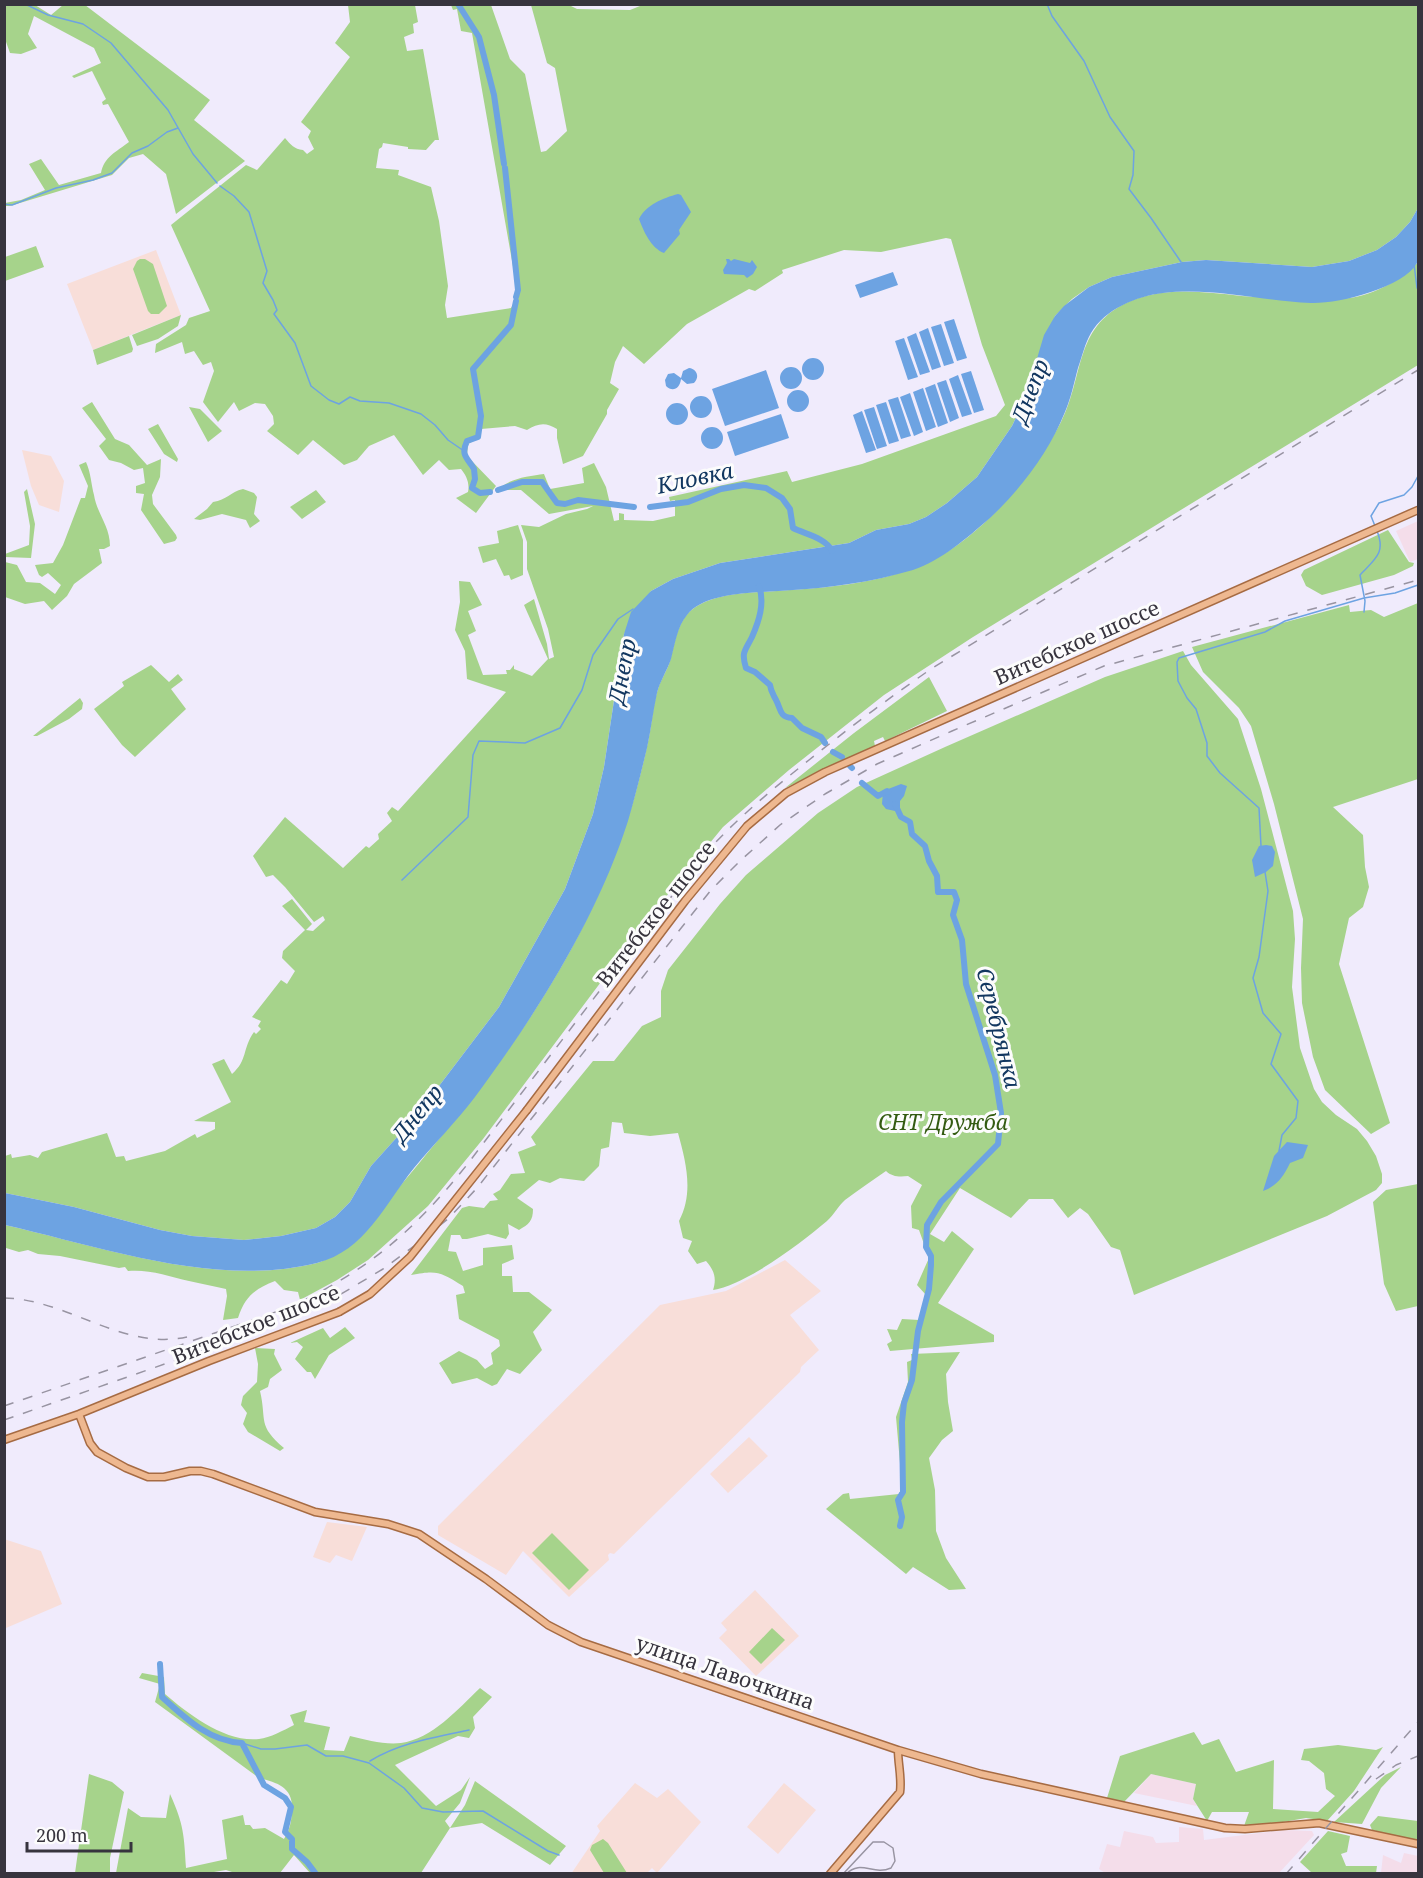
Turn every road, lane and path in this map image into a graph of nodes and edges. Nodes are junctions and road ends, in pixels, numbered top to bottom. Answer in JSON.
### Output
{"nodes":[{"id":1,"x":1419,"y":510,"type":"edge"},
{"id":2,"x":79,"y":1414,"type":"junction"},
{"id":3,"x":4,"y":1440,"type":"edge"},
{"id":4,"x":898,"y":1750,"type":"junction"},
{"id":5,"x":1419,"y":1844,"type":"edge"},
{"id":6,"x":830,"y":1874,"type":"edge"}],
"edges":[{"from":1,"to":2,"type":"main road","name":"Витебское шоссе","bridge":true},
{"from":2,"to":3,"type":"main road","name":"Витебское шоссе"},
{"from":2,"to":4,"type":"main road","name":"улица Лавочкина"},
{"from":4,"to":5,"type":"main road","name":"улица Лавочкина"},
{"from":4,"to":6,"type":"main road"}]}
